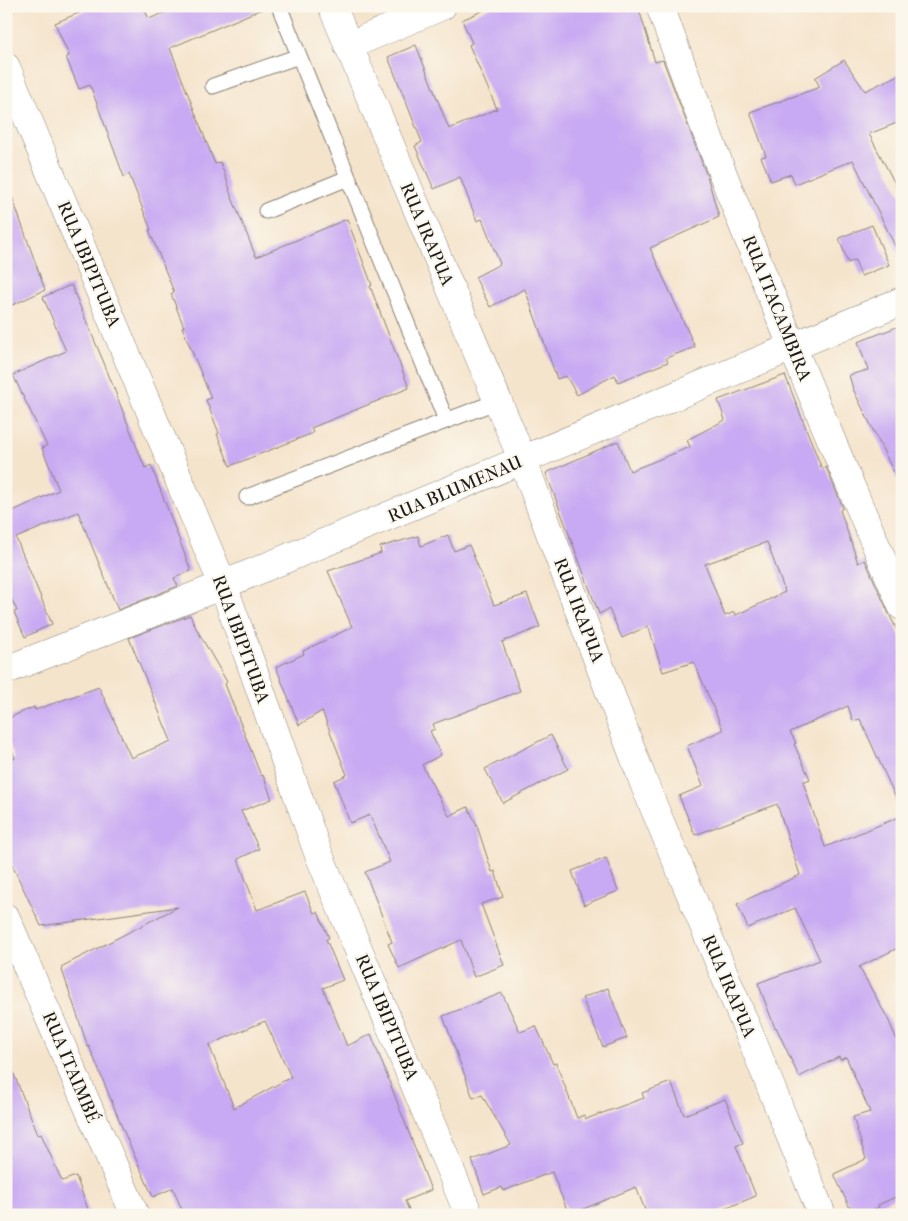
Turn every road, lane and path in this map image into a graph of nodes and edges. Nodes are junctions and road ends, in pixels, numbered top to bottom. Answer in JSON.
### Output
{"nodes":[{"id":1,"x":279,"y":6,"type":"edge"},
{"id":2,"x":332,"y":6,"type":"edge"},
{"id":3,"x":442,"y":6,"type":"edge"},
{"id":4,"x":660,"y":6,"type":"edge"},
{"id":5,"x":348,"y":46,"type":"junction"},
{"id":6,"x":299,"y":56,"type":"junction"},
{"id":7,"x":6,"y":67,"type":"edge"},
{"id":8,"x":213,"y":86,"type":"dead end"},
{"id":9,"x":348,"y":178,"type":"junction"},
{"id":10,"x":266,"y":211,"type":"dead end"},
{"id":11,"x":902,"y":301,"type":"edge"},
{"id":12,"x":792,"y":347,"type":"junction"},
{"id":13,"x":498,"y":401,"type":"junction"},
{"id":14,"x":446,"y":420,"type":"junction"},
{"id":15,"x":523,"y":461,"type":"junction"},
{"id":16,"x":247,"y":497,"type":"dead end"},
{"id":17,"x":222,"y":585,"type":"junction"},
{"id":18,"x":902,"y":606,"type":"edge"},
{"id":19,"x":6,"y":670,"type":"edge"},
{"id":20,"x":6,"y":918,"type":"edge"},
{"id":21,"x":135,"y":1215,"type":"edge"},
{"id":22,"x":469,"y":1215,"type":"edge"},
{"id":23,"x":822,"y":1215,"type":"edge"}],
"edges":[{"from":1,"to":6,"type":"lane"},
{"from":2,"to":5,"type":"street","name":"RUA IRAPUA"},
{"from":3,"to":5,"type":"street"},
{"from":4,"to":12,"type":"street","name":"RUA ITACAMBIRA"},
{"from":5,"to":13,"type":"street","name":"RUA IRAPUA"},
{"from":6,"to":8,"type":"lane"},
{"from":6,"to":9,"type":"lane"},
{"from":7,"to":17,"type":"street","name":"RUA IBIPITUBA"},
{"from":9,"to":10,"type":"lane"},
{"from":9,"to":14,"type":"lane"},
{"from":11,"to":12,"type":"street","name":"RUA BLUMENAU"},
{"from":12,"to":15,"type":"street","name":"RUA BLUMENAU"},
{"from":12,"to":18,"type":"street","name":"RUA ITACAMBIRA"},
{"from":13,"to":14,"type":"lane"},
{"from":13,"to":15,"type":"street","name":"RUA IRAPUA"},
{"from":14,"to":16,"type":"lane"},
{"from":15,"to":17,"type":"street","name":"RUA BLUMENAU"},
{"from":15,"to":23,"type":"street","name":"RUA IRAPUA"},
{"from":17,"to":19,"type":"street","name":"RUA BLUMENAU"},
{"from":17,"to":22,"type":"street","name":"RUA IBIPITUBA"},
{"from":20,"to":21,"type":"street","name":"RUA ITAIMBÉ"}]}
